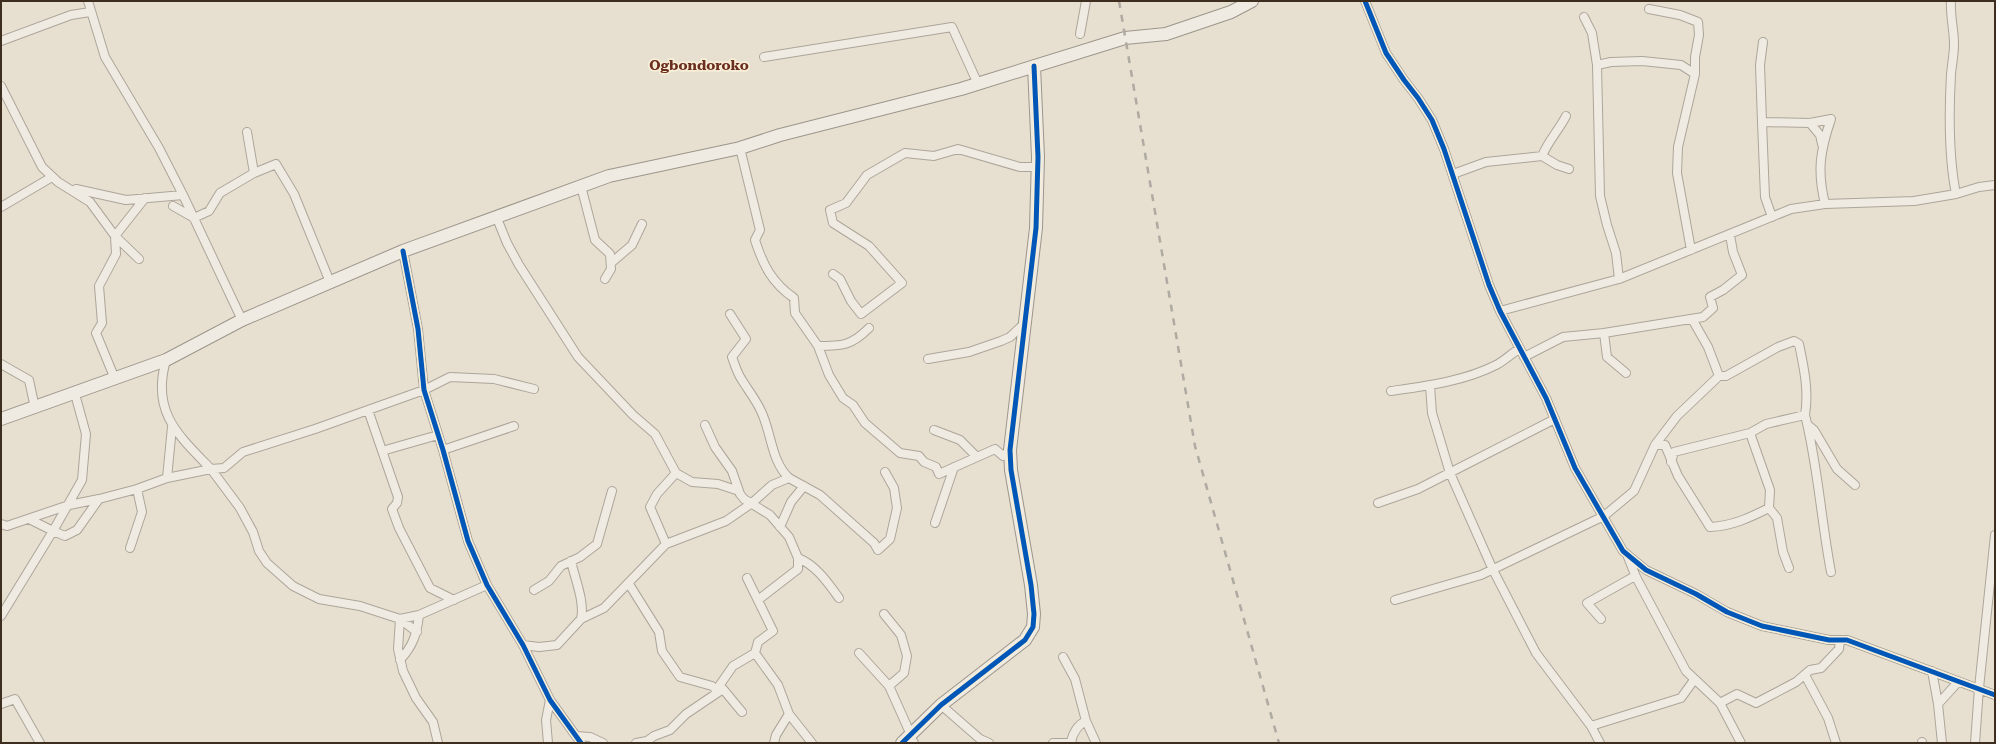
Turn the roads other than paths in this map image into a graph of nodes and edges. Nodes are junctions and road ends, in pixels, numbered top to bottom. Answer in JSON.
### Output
{"nodes":[{"id":1,"x":88,"y":1,"type":"edge"},
{"id":2,"x":1086,"y":1,"type":"edge"},
{"id":3,"x":1252,"y":1,"type":"edge"},
{"id":4,"x":1365,"y":1,"type":"edge"},
{"id":5,"x":1951,"y":1,"type":"edge"},
{"id":6,"x":1649,"y":8,"type":"dead end"},
{"id":7,"x":90,"y":12,"type":"junction"},
{"id":8,"x":1584,"y":17,"type":"dead end"},
{"id":9,"x":1080,"y":34,"type":"dead end"},
{"id":10,"x":1,"y":42,"type":"edge"},
{"id":11,"x":1763,"y":42,"type":"dead end"},
{"id":12,"x":764,"y":57,"type":"dead end"},
{"id":13,"x":1597,"y":65,"type":"junction"},
{"id":14,"x":1034,"y":66,"type":"junction"},
{"id":15,"x":1694,"y":74,"type":"junction"},
{"id":16,"x":978,"y":84,"type":"junction"},
{"id":17,"x":1,"y":86,"type":"edge"},
{"id":18,"x":1566,"y":116,"type":"dead end"},
{"id":19,"x":1762,"y":122,"type":"junction"},
{"id":20,"x":1810,"y":123,"type":"junction"},
{"id":21,"x":247,"y":132,"type":"dead end"},
{"id":22,"x":1822,"y":144,"type":"junction"},
{"id":23,"x":740,"y":148,"type":"junction"},
{"id":24,"x":1542,"y":156,"type":"junction"},
{"id":25,"x":1038,"y":167,"type":"junction"},
{"id":26,"x":1569,"y":169,"type":"dead end"},
{"id":27,"x":254,"y":173,"type":"junction"},
{"id":28,"x":1453,"y":174,"type":"junction"},
{"id":29,"x":52,"y":177,"type":"junction"},
{"id":30,"x":1995,"y":185,"type":"edge"},
{"id":31,"x":581,"y":186,"type":"junction"},
{"id":32,"x":68,"y":187,"type":"junction"},
{"id":33,"x":1956,"y":194,"type":"junction"},
{"id":34,"x":183,"y":195,"type":"junction"},
{"id":35,"x":145,"y":198,"type":"junction"},
{"id":36,"x":1825,"y":204,"type":"junction"},
{"id":37,"x":173,"y":206,"type":"dead end"},
{"id":38,"x":1,"y":207,"type":"edge"},
{"id":39,"x":496,"y":216,"type":"junction"},
{"id":40,"x":1772,"y":217,"type":"junction"},
{"id":41,"x":194,"y":218,"type":"junction"},
{"id":42,"x":642,"y":224,"type":"dead end"},
{"id":43,"x":1730,"y":234,"type":"junction"},
{"id":44,"x":115,"y":236,"type":"junction"},
{"id":45,"x":1691,"y":250,"type":"junction"},
{"id":46,"x":403,"y":251,"type":"junction"},
{"id":47,"x":139,"y":259,"type":"dead end"},
{"id":48,"x":611,"y":263,"type":"junction"},
{"id":49,"x":833,"y":274,"type":"dead end"},
{"id":50,"x":605,"y":279,"type":"dead end"},
{"id":51,"x":1619,"y":279,"type":"junction"},
{"id":52,"x":330,"y":282,"type":"junction"},
{"id":53,"x":1500,"y":311,"type":"junction"},
{"id":54,"x":730,"y":314,"type":"dead end"},
{"id":55,"x":1692,"y":319,"type":"junction"},
{"id":56,"x":242,"y":320,"type":"junction"},
{"id":57,"x":1025,"y":323,"type":"junction"},
{"id":58,"x":869,"y":328,"type":"dead end"},
{"id":59,"x":1604,"y":333,"type":"junction"},
{"id":60,"x":818,"y":346,"type":"junction"},
{"id":61,"x":1519,"y":349,"type":"junction"},
{"id":62,"x":1524,"y":357,"type":"junction"},
{"id":63,"x":928,"y":359,"type":"dead end"},
{"id":64,"x":166,"y":360,"type":"junction"},
{"id":65,"x":1,"y":364,"type":"edge"},
{"id":66,"x":1626,"y":373,"type":"dead end"},
{"id":67,"x":1719,"y":376,"type":"junction"},
{"id":68,"x":115,"y":379,"type":"junction"},
{"id":69,"x":1430,"y":386,"type":"junction"},
{"id":70,"x":534,"y":389,"type":"dead end"},
{"id":71,"x":424,"y":390,"type":"junction"},
{"id":72,"x":1391,"y":391,"type":"dead end"},
{"id":73,"x":75,"y":394,"type":"junction"},
{"id":74,"x":35,"y":408,"type":"junction"},
{"id":75,"x":368,"y":410,"type":"junction"},
{"id":76,"x":1805,"y":415,"type":"junction"},
{"id":77,"x":1555,"y":419,"type":"junction"},
{"id":78,"x":1,"y":420,"type":"edge"},
{"id":79,"x":705,"y":425,"type":"dead end"},
{"id":80,"x":1808,"y":425,"type":"junction"},
{"id":81,"x":514,"y":426,"type":"dead end"},
{"id":82,"x":172,"y":427,"type":"junction"},
{"id":83,"x":934,"y":430,"type":"dead end"},
{"id":84,"x":1750,"y":433,"type":"junction"},
{"id":85,"x":438,"y":435,"type":"junction"},
{"id":86,"x":1655,"y":445,"type":"junction"},
{"id":87,"x":443,"y":450,"type":"junction"},
{"id":88,"x":1010,"y":450,"type":"junction"},
{"id":89,"x":382,"y":451,"type":"junction"},
{"id":90,"x":976,"y":456,"type":"junction"},
{"id":91,"x":1670,"y":462,"type":"junction"},
{"id":92,"x":954,"y":467,"type":"junction"},
{"id":93,"x":211,"y":469,"type":"junction"},
{"id":94,"x":885,"y":472,"type":"dead end"},
{"id":95,"x":676,"y":473,"type":"junction"},
{"id":96,"x":1450,"y":473,"type":"junction"},
{"id":97,"x":167,"y":478,"type":"junction"},
{"id":98,"x":789,"y":478,"type":"junction"},
{"id":99,"x":1855,"y":485,"type":"dead end"},
{"id":100,"x":804,"y":486,"type":"junction"},
{"id":101,"x":137,"y":489,"type":"junction"},
{"id":102,"x":612,"y":491,"type":"dead end"},
{"id":103,"x":740,"y":491,"type":"junction"},
{"id":104,"x":99,"y":499,"type":"junction"},
{"id":105,"x":752,"y":503,"type":"junction"},
{"id":106,"x":1378,"y":503,"type":"dead end"},
{"id":107,"x":69,"y":505,"type":"junction"},
{"id":108,"x":1769,"y":508,"type":"junction"},
{"id":109,"x":1604,"y":516,"type":"junction"},
{"id":110,"x":29,"y":519,"type":"junction"},
{"id":111,"x":935,"y":523,"type":"dead end"},
{"id":112,"x":1,"y":524,"type":"edge"},
{"id":113,"x":780,"y":527,"type":"junction"},
{"id":114,"x":53,"y":531,"type":"junction"},
{"id":115,"x":1995,"y":535,"type":"edge"},
{"id":116,"x":666,"y":544,"type":"junction"},
{"id":117,"x":130,"y":548,"type":"dead end"},
{"id":118,"x":1628,"y":556,"type":"junction"},
{"id":119,"x":798,"y":558,"type":"junction"},
{"id":120,"x":571,"y":561,"type":"junction"},
{"id":121,"x":1789,"y":568,"type":"dead end"},
{"id":122,"x":1493,"y":569,"type":"junction"},
{"id":123,"x":1831,"y":572,"type":"dead end"},
{"id":124,"x":1635,"y":576,"type":"junction"},
{"id":125,"x":747,"y":578,"type":"dead end"},
{"id":126,"x":628,"y":584,"type":"junction"},
{"id":127,"x":486,"y":585,"type":"junction"},
{"id":128,"x":534,"y":590,"type":"dead end"},
{"id":129,"x":840,"y":598,"type":"dead end"},
{"id":130,"x":454,"y":600,"type":"junction"},
{"id":131,"x":758,"y":600,"type":"junction"},
{"id":132,"x":1395,"y":600,"type":"dead end"},
{"id":133,"x":884,"y":614,"type":"dead end"},
{"id":134,"x":419,"y":615,"type":"junction"},
{"id":135,"x":1,"y":616,"type":"edge"},
{"id":136,"x":400,"y":619,"type":"junction"},
{"id":137,"x":1601,"y":619,"type":"dead end"},
{"id":138,"x":582,"y":620,"type":"junction"},
{"id":139,"x":417,"y":632,"type":"junction"},
{"id":140,"x":1840,"y":640,"type":"junction"},
{"id":141,"x":523,"y":645,"type":"junction"},
{"id":142,"x":755,"y":653,"type":"junction"},
{"id":143,"x":859,"y":653,"type":"dead end"},
{"id":144,"x":1063,"y":657,"type":"dead end"},
{"id":145,"x":400,"y":660,"type":"junction"},
{"id":146,"x":1932,"y":671,"type":"junction"},
{"id":147,"x":1805,"y":675,"type":"junction"},
{"id":148,"x":1694,"y":680,"type":"junction"},
{"id":149,"x":1958,"y":682,"type":"junction"},
{"id":150,"x":889,"y":686,"type":"junction"},
{"id":151,"x":1979,"y":688,"type":"junction"},
{"id":152,"x":720,"y":690,"type":"junction"},
{"id":153,"x":1995,"y":695,"type":"edge"},
{"id":154,"x":550,"y":700,"type":"junction"},
{"id":155,"x":1720,"y":703,"type":"junction"},
{"id":156,"x":1,"y":704,"type":"edge"},
{"id":157,"x":1938,"y":704,"type":"junction"},
{"id":158,"x":941,"y":705,"type":"junction"},
{"id":159,"x":742,"y":712,"type":"dead end"},
{"id":160,"x":789,"y":714,"type":"junction"},
{"id":161,"x":1086,"y":721,"type":"junction"},
{"id":162,"x":1591,"y":726,"type":"junction"},
{"id":163,"x":909,"y":739,"type":"edge"},
{"id":164,"x":578,"y":740,"type":"edge"},
{"id":165,"x":40,"y":743,"type":"edge"},
{"id":166,"x":438,"y":743,"type":"edge"},
{"id":167,"x":548,"y":743,"type":"edge"},
{"id":168,"x":603,"y":743,"type":"edge"},
{"id":169,"x":636,"y":743,"type":"edge"},
{"id":170,"x":774,"y":743,"type":"edge"},
{"id":171,"x":812,"y":743,"type":"edge"},
{"id":172,"x":989,"y":743,"type":"edge"},
{"id":173,"x":1052,"y":743,"type":"edge"},
{"id":174,"x":1071,"y":743,"type":"edge"},
{"id":175,"x":1096,"y":743,"type":"edge"},
{"id":176,"x":1600,"y":743,"type":"edge"},
{"id":177,"x":1741,"y":743,"type":"edge"},
{"id":178,"x":1836,"y":743,"type":"edge"},
{"id":179,"x":1942,"y":743,"type":"edge"},
{"id":180,"x":1975,"y":743,"type":"edge"}],
"edges":[{"from":1,"to":7,"type":"street"},
{"from":2,"to":9,"type":"street"},
{"from":3,"to":14,"type":"main road"},
{"from":4,"to":28,"type":"street"},
{"from":5,"to":33,"type":"street"},
{"from":6,"to":15,"type":"street"},
{"from":7,"to":10,"type":"street"},
{"from":7,"to":34,"type":"street"},
{"from":8,"to":13,"type":"street"},
{"from":11,"to":19,"type":"street"},
{"from":12,"to":16,"type":"street"},
{"from":13,"to":15,"type":"street"},
{"from":13,"to":51,"type":"street"},
{"from":14,"to":16,"type":"main road"},
{"from":14,"to":25,"type":"main road"},
{"from":15,"to":45,"type":"street"},
{"from":16,"to":23,"type":"main road"},
{"from":17,"to":29,"type":"street"},
{"from":18,"to":24,"type":"street"},
{"from":19,"to":20,"type":"street"},
{"from":19,"to":40,"type":"street"},
{"from":20,"to":22,"type":"street"},
{"from":20,"to":22,"type":"street"},
{"from":21,"to":27,"type":"street"},
{"from":22,"to":36,"type":"street"},
{"from":23,"to":31,"type":"main road"},
{"from":23,"to":60,"type":"street"},
{"from":24,"to":26,"type":"street"},
{"from":24,"to":28,"type":"street"},
{"from":25,"to":49,"type":"street"},
{"from":25,"to":57,"type":"main road"},
{"from":27,"to":41,"type":"street"},
{"from":27,"to":52,"type":"street"},
{"from":28,"to":53,"type":"street"},
{"from":29,"to":32,"type":"street"},
{"from":29,"to":38,"type":"street"},
{"from":30,"to":33,"type":"street"},
{"from":31,"to":39,"type":"main road"},
{"from":31,"to":48,"type":"street"},
{"from":32,"to":35,"type":"street"},
{"from":32,"to":44,"type":"street"},
{"from":33,"to":36,"type":"street"},
{"from":34,"to":35,"type":"street"},
{"from":34,"to":41,"type":"street"},
{"from":35,"to":44,"type":"street"},
{"from":36,"to":40,"type":"street"},
{"from":37,"to":41,"type":"street"},
{"from":39,"to":46,"type":"main road"},
{"from":39,"to":95,"type":"street"},
{"from":40,"to":43,"type":"street"},
{"from":41,"to":56,"type":"street"},
{"from":42,"to":48,"type":"street"},
{"from":43,"to":45,"type":"street"},
{"from":43,"to":55,"type":"street"},
{"from":44,"to":47,"type":"street"},
{"from":44,"to":68,"type":"street"},
{"from":45,"to":51,"type":"street"},
{"from":46,"to":52,"type":"main road"},
{"from":46,"to":71,"type":"street"},
{"from":48,"to":50,"type":"street"},
{"from":51,"to":53,"type":"street"},
{"from":52,"to":56,"type":"main road"},
{"from":53,"to":61,"type":"street"},
{"from":54,"to":98,"type":"street"},
{"from":55,"to":59,"type":"street"},
{"from":55,"to":67,"type":"street"},
{"from":56,"to":64,"type":"main road"},
{"from":57,"to":63,"type":"street"},
{"from":57,"to":88,"type":"main road"},
{"from":58,"to":60,"type":"street"},
{"from":59,"to":62,"type":"street"},
{"from":59,"to":66,"type":"street"},
{"from":60,"to":92,"type":"street"},
{"from":61,"to":62,"type":"street"},
{"from":61,"to":69,"type":"street"},
{"from":62,"to":77,"type":"street"},
{"from":64,"to":68,"type":"main road"},
{"from":64,"to":82,"type":"street"},
{"from":65,"to":74,"type":"street"},
{"from":67,"to":76,"type":"street"},
{"from":67,"to":86,"type":"street"},
{"from":68,"to":73,"type":"main road"},
{"from":69,"to":72,"type":"street"},
{"from":69,"to":96,"type":"street"},
{"from":70,"to":71,"type":"street"},
{"from":71,"to":75,"type":"street"},
{"from":71,"to":85,"type":"street"},
{"from":73,"to":74,"type":"main road"},
{"from":73,"to":107,"type":"street"},
{"from":74,"to":78,"type":"main road"},
{"from":75,"to":89,"type":"street"},
{"from":75,"to":93,"type":"street"},
{"from":76,"to":80,"type":"street"},
{"from":76,"to":84,"type":"street"},
{"from":77,"to":96,"type":"street"},
{"from":77,"to":109,"type":"street"},
{"from":79,"to":103,"type":"street"},
{"from":80,"to":99,"type":"street"},
{"from":80,"to":123,"type":"street"},
{"from":81,"to":87,"type":"street"},
{"from":82,"to":93,"type":"street"},
{"from":82,"to":97,"type":"street"},
{"from":83,"to":90,"type":"street"},
{"from":84,"to":91,"type":"street"},
{"from":84,"to":108,"type":"street"},
{"from":85,"to":87,"type":"street"},
{"from":85,"to":89,"type":"street"},
{"from":86,"to":91,"type":"street"},
{"from":86,"to":109,"type":"street"},
{"from":87,"to":127,"type":"street"},
{"from":88,"to":90,"type":"street"},
{"from":88,"to":158,"type":"main road"},
{"from":89,"to":130,"type":"street"},
{"from":90,"to":92,"type":"street"},
{"from":91,"to":108,"type":"street"},
{"from":92,"to":111,"type":"street"},
{"from":93,"to":97,"type":"street"},
{"from":93,"to":136,"type":"street"},
{"from":94,"to":100,"type":"street"},
{"from":95,"to":103,"type":"street"},
{"from":95,"to":116,"type":"street"},
{"from":96,"to":106,"type":"street"},
{"from":96,"to":122,"type":"street"},
{"from":97,"to":101,"type":"street"},
{"from":98,"to":100,"type":"street"},
{"from":98,"to":105,"type":"street"},
{"from":100,"to":113,"type":"street"},
{"from":101,"to":104,"type":"street"},
{"from":101,"to":117,"type":"street"},
{"from":102,"to":120,"type":"street"},
{"from":103,"to":105,"type":"street"},
{"from":104,"to":107,"type":"street"},
{"from":104,"to":114,"type":"street"},
{"from":105,"to":113,"type":"street"},
{"from":105,"to":116,"type":"street"},
{"from":107,"to":110,"type":"street"},
{"from":107,"to":114,"type":"street"},
{"from":108,"to":121,"type":"street"},
{"from":109,"to":118,"type":"street"},
{"from":109,"to":122,"type":"street"},
{"from":110,"to":112,"type":"street"},
{"from":110,"to":114,"type":"street"},
{"from":113,"to":119,"type":"street"},
{"from":114,"to":135,"type":"street"},
{"from":115,"to":151,"type":"street"},
{"from":116,"to":126,"type":"street"},
{"from":118,"to":124,"type":"street"},
{"from":118,"to":140,"type":"street"},
{"from":119,"to":129,"type":"street"},
{"from":119,"to":131,"type":"street"},
{"from":120,"to":128,"type":"street"},
{"from":120,"to":138,"type":"street"},
{"from":122,"to":132,"type":"street"},
{"from":122,"to":162,"type":"street"},
{"from":124,"to":137,"type":"street"},
{"from":124,"to":148,"type":"street"},
{"from":125,"to":131,"type":"street"},
{"from":126,"to":138,"type":"street"},
{"from":126,"to":152,"type":"street"},
{"from":127,"to":130,"type":"street"},
{"from":127,"to":141,"type":"street"},
{"from":130,"to":134,"type":"street"},
{"from":131,"to":142,"type":"street"},
{"from":133,"to":150,"type":"street"},
{"from":134,"to":136,"type":"street"},
{"from":134,"to":139,"type":"street"},
{"from":136,"to":139,"type":"street"},
{"from":136,"to":145,"type":"street"},
{"from":138,"to":141,"type":"street"},
{"from":139,"to":145,"type":"street"},
{"from":140,"to":146,"type":"street"},
{"from":140,"to":147,"type":"street"},
{"from":141,"to":154,"type":"street"},
{"from":142,"to":152,"type":"street"},
{"from":142,"to":160,"type":"street"},
{"from":143,"to":150,"type":"street"},
{"from":144,"to":161,"type":"street"},
{"from":145,"to":166,"type":"street"},
{"from":146,"to":149,"type":"street"},
{"from":146,"to":157,"type":"street"},
{"from":147,"to":155,"type":"street"},
{"from":147,"to":178,"type":"street"},
{"from":148,"to":155,"type":"street"},
{"from":148,"to":162,"type":"street"},
{"from":149,"to":151,"type":"street"},
{"from":149,"to":157,"type":"street"},
{"from":150,"to":163,"type":"street"},
{"from":151,"to":153,"type":"street"},
{"from":151,"to":180,"type":"street"},
{"from":152,"to":159,"type":"street"},
{"from":152,"to":169,"type":"street"},
{"from":154,"to":164,"type":"street"},
{"from":154,"to":167,"type":"street"},
{"from":155,"to":177,"type":"street"},
{"from":156,"to":165,"type":"street"},
{"from":157,"to":179,"type":"street"},
{"from":158,"to":163,"type":"main road"},
{"from":158,"to":172,"type":"street"},
{"from":160,"to":170,"type":"street"},
{"from":160,"to":171,"type":"street"},
{"from":161,"to":174,"type":"street"},
{"from":161,"to":175,"type":"street"},
{"from":162,"to":176,"type":"street"},
{"from":164,"to":168,"type":"street"},
{"from":173,"to":174,"type":"street"}]}
